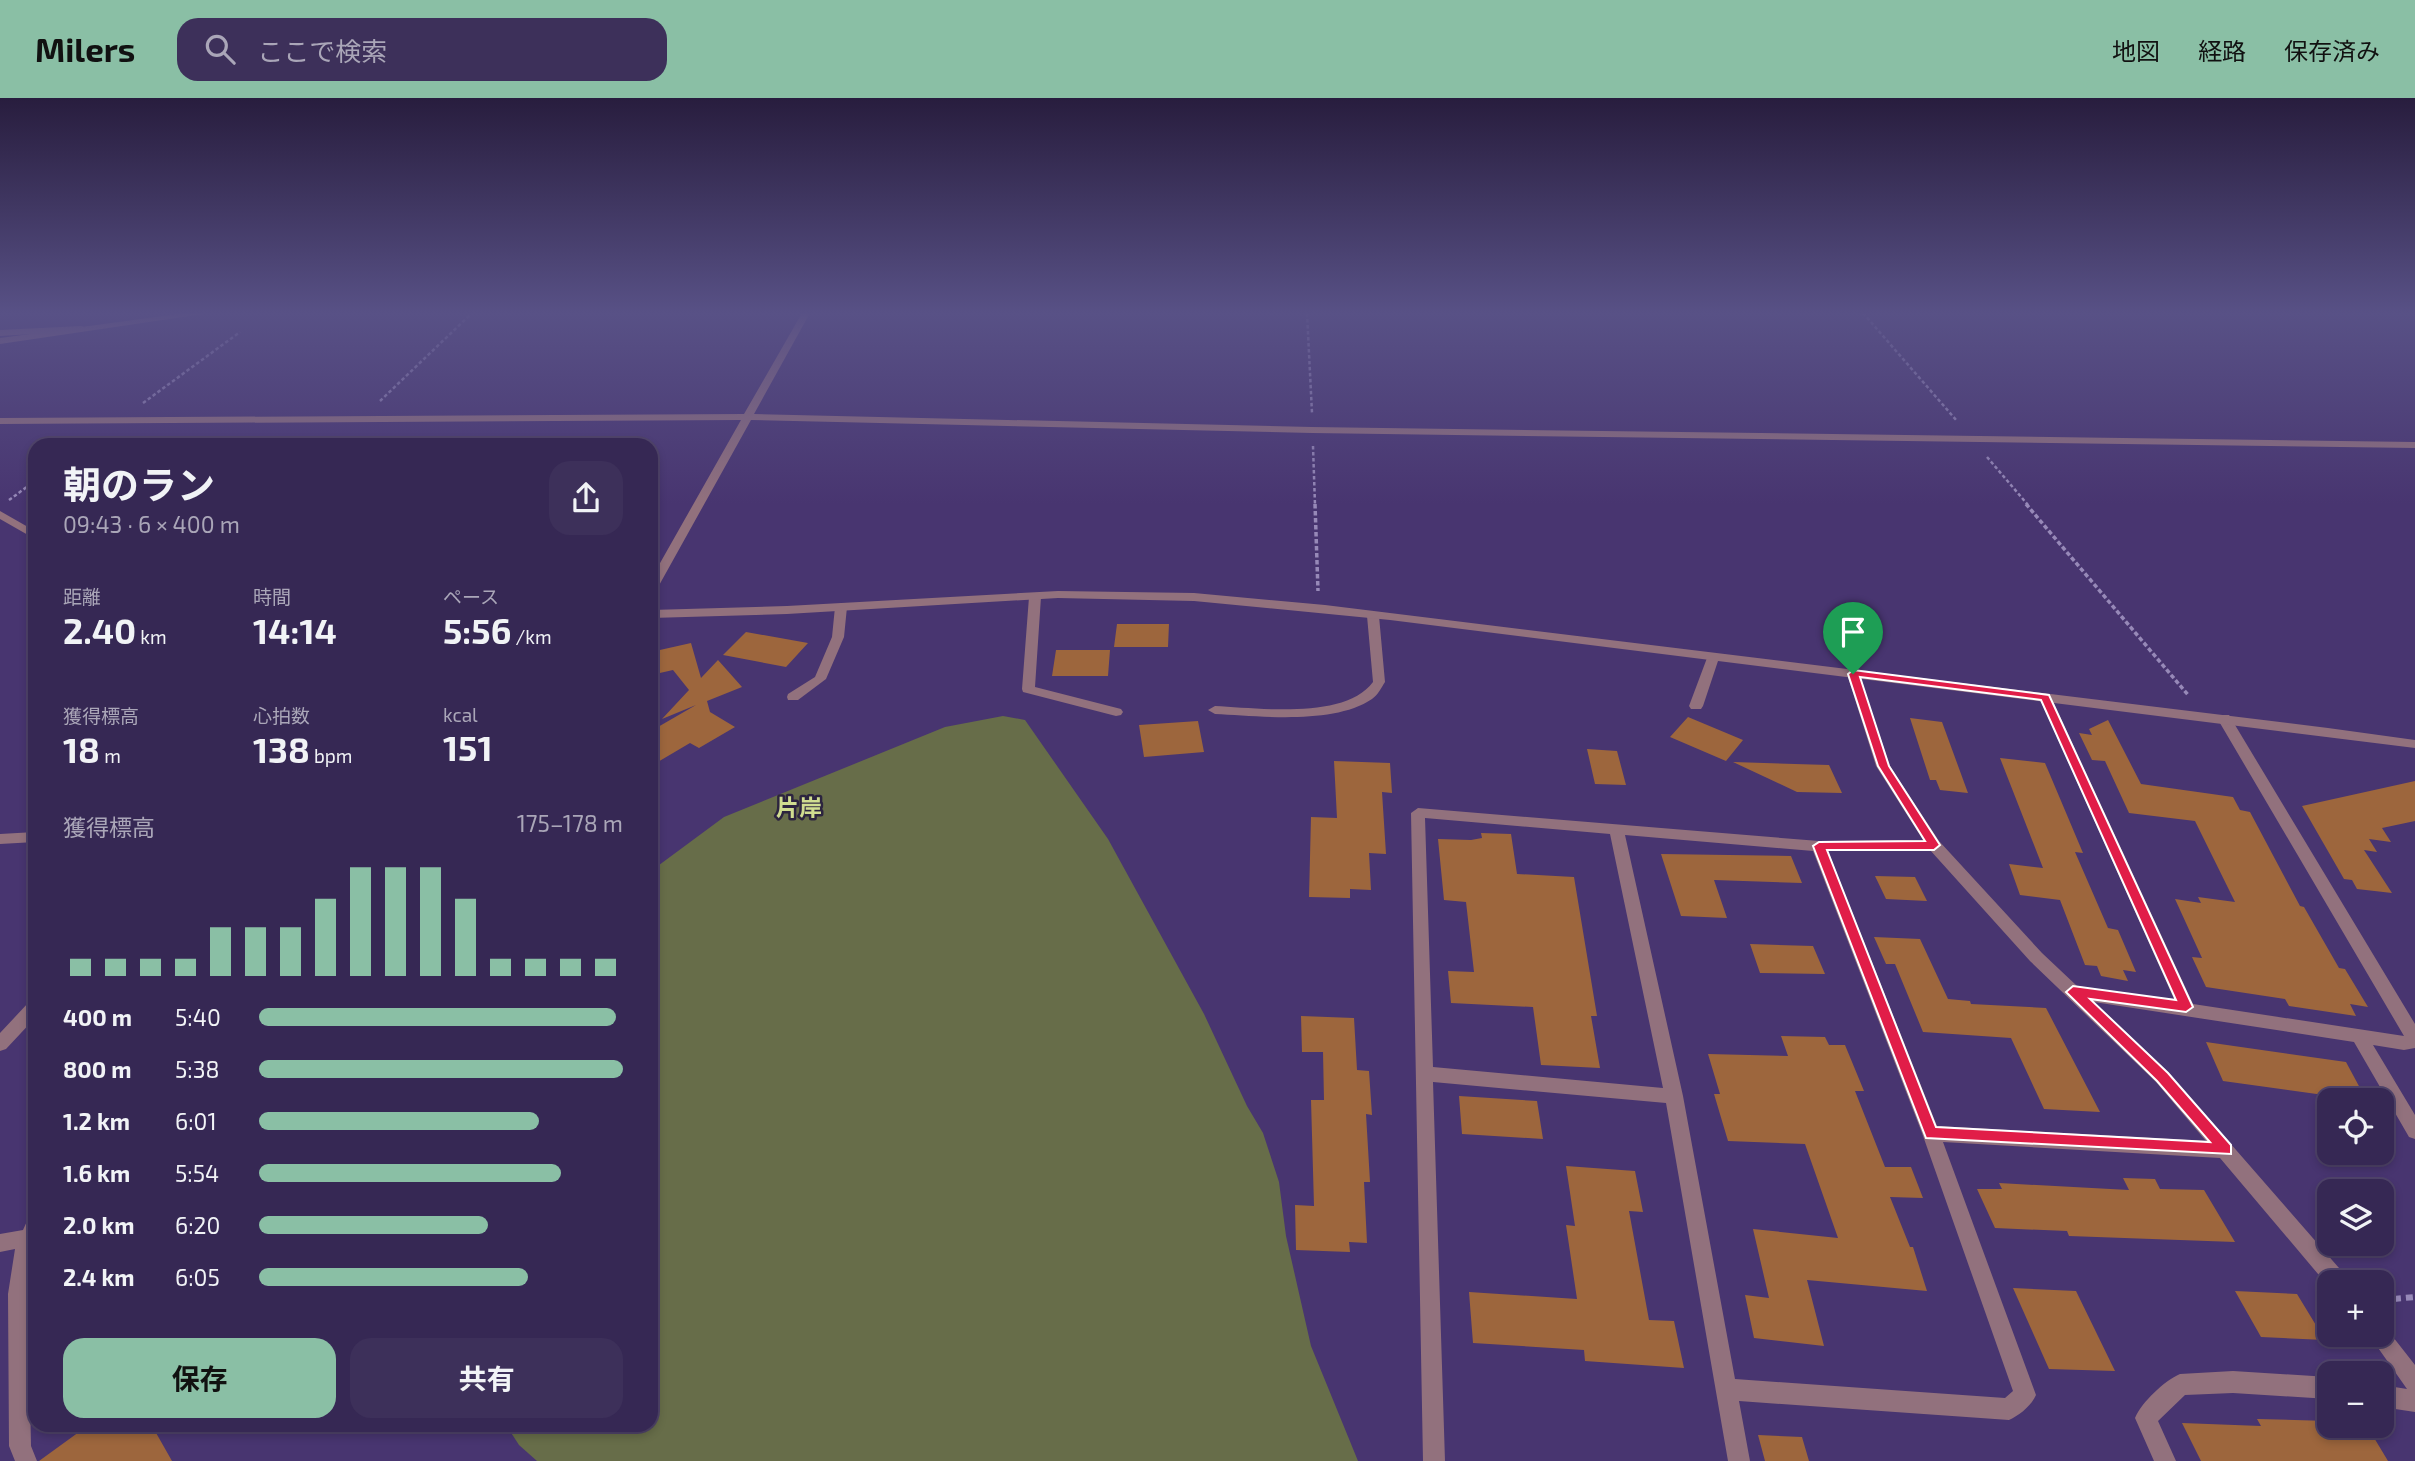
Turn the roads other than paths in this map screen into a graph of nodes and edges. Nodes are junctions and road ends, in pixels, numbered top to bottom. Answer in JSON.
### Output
{"nodes":[{"id":1,"x":770,"y":377,"type":"edge"},
{"id":2,"x":747,"y":417,"type":"junction"},
{"id":3,"x":0,"y":421,"type":"edge"},
{"id":4,"x":2415,"y":445,"type":"edge"},
{"id":5,"x":0,"y":514,"type":"edge"},
{"id":6,"x":28,"y":532,"type":"edge"},
{"id":7,"x":658,"y":576,"type":"edge"},
{"id":8,"x":1035,"y":597,"type":"junction"},
{"id":9,"x":841,"y":607,"type":"junction"},
{"id":10,"x":658,"y":614,"type":"edge"},
{"id":11,"x":1373,"y":617,"type":"junction"},
{"id":12,"x":1713,"y":658,"type":"junction"},
{"id":13,"x":1853,"y":674,"type":"junction"},
{"id":14,"x":793,"y":697,"type":"dead end"},
{"id":15,"x":2045,"y":697,"type":"junction"},
{"id":16,"x":1696,"y":706,"type":"dead end"},
{"id":17,"x":1215,"y":710,"type":"dead end"},
{"id":18,"x":1116,"y":712,"type":"dead end"},
{"id":19,"x":2224,"y":718,"type":"junction"},
{"id":20,"x":2415,"y":744,"type":"edge"},
{"id":21,"x":1617,"y":830,"type":"junction"},
{"id":22,"x":28,"y":837,"type":"edge"},
{"id":23,"x":0,"y":839,"type":"edge"},
{"id":24,"x":1934,"y":845,"type":"junction"},
{"id":25,"x":1819,"y":846,"type":"junction"},
{"id":26,"x":2073,"y":992,"type":"junction"},
{"id":27,"x":2186,"y":1007,"type":"junction"},
{"id":28,"x":28,"y":1014,"type":"edge"},
{"id":29,"x":2360,"y":1036,"type":"junction"},
{"id":30,"x":2415,"y":1040,"type":"edge"},
{"id":31,"x":0,"y":1044,"type":"edge"},
{"id":32,"x":1425,"y":1074,"type":"junction"},
{"id":33,"x":1674,"y":1096,"type":"junction"},
{"id":34,"x":2415,"y":1131,"type":"edge"},
{"id":35,"x":1931,"y":1133,"type":"junction"},
{"id":36,"x":2226,"y":1150,"type":"junction"},
{"id":37,"x":28,"y":1233,"type":"edge"},
{"id":38,"x":28,"y":1242,"type":"edge"},
{"id":39,"x":0,"y":1243,"type":"edge"},
{"id":40,"x":2328,"y":1270,"type":"edge"},
{"id":41,"x":2388,"y":1347,"type":"edge"},
{"id":42,"x":2415,"y":1382,"type":"edge"},
{"id":43,"x":2317,"y":1387,"type":"edge"},
{"id":44,"x":1727,"y":1390,"type":"junction"},
{"id":45,"x":2394,"y":1398,"type":"edge"},
{"id":46,"x":2415,"y":1401,"type":"edge"},
{"id":47,"x":26,"y":1461,"type":"edge"},
{"id":48,"x":1434,"y":1461,"type":"edge"},
{"id":49,"x":1739,"y":1461,"type":"edge"},
{"id":50,"x":2165,"y":1461,"type":"edge"}],
"edges":[{"from":1,"to":2,"type":"street"},
{"from":2,"to":3,"type":"street"},
{"from":2,"to":4,"type":"street"},
{"from":2,"to":7,"type":"street"},
{"from":5,"to":6,"type":"street"},
{"from":8,"to":9,"type":"street"},
{"from":8,"to":11,"type":"street"},
{"from":8,"to":18,"type":"street"},
{"from":9,"to":10,"type":"street"},
{"from":9,"to":14,"type":"street"},
{"from":11,"to":12,"type":"street"},
{"from":11,"to":17,"type":"street"},
{"from":12,"to":13,"type":"street"},
{"from":12,"to":16,"type":"street"},
{"from":13,"to":15,"type":"street"},
{"from":13,"to":24,"type":"street"},
{"from":15,"to":19,"type":"street"},
{"from":15,"to":27,"type":"street"},
{"from":19,"to":20,"type":"street"},
{"from":19,"to":30,"type":"street"},
{"from":21,"to":25,"type":"street"},
{"from":21,"to":32,"type":"street"},
{"from":21,"to":33,"type":"street"},
{"from":22,"to":23,"type":"street"},
{"from":24,"to":25,"type":"street"},
{"from":24,"to":26,"type":"street"},
{"from":25,"to":35,"type":"street"},
{"from":26,"to":27,"type":"street"},
{"from":26,"to":36,"type":"street"},
{"from":27,"to":29,"type":"street"},
{"from":28,"to":31,"type":"street"},
{"from":29,"to":30,"type":"street"},
{"from":29,"to":34,"type":"street"},
{"from":32,"to":33,"type":"street"},
{"from":32,"to":48,"type":"street"},
{"from":33,"to":44,"type":"street"},
{"from":35,"to":36,"type":"street"},
{"from":35,"to":44,"type":"street"},
{"from":36,"to":40,"type":"street"},
{"from":37,"to":39,"type":"street"},
{"from":38,"to":47,"type":"street"},
{"from":41,"to":42,"type":"street"},
{"from":43,"to":50,"type":"street"},
{"from":44,"to":49,"type":"street"},
{"from":45,"to":46,"type":"street"}]}
